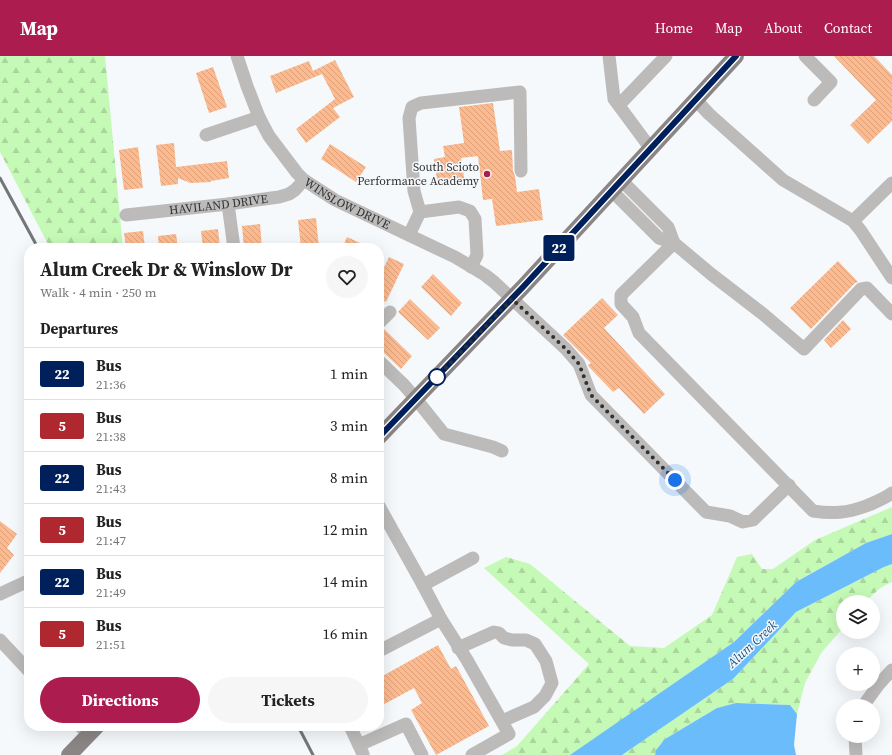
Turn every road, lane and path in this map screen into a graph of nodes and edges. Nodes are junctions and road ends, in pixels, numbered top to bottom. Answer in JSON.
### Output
{"nodes":[{"id":1,"x":237,"y":56,"type":"edge"},
{"id":2,"x":609,"y":56,"type":"edge"},
{"id":3,"x":666,"y":56,"type":"edge"},
{"id":4,"x":736,"y":56,"type":"edge"},
{"id":5,"x":805,"y":56,"type":"edge"},
{"id":6,"x":696,"y":100,"type":"junction"},
{"id":7,"x":814,"y":100,"type":"dead end"},
{"id":8,"x":619,"y":105,"type":"junction"},
{"id":9,"x":259,"y":117,"type":"junction"},
{"id":10,"x":206,"y":135,"type":"dead end"},
{"id":11,"x":651,"y":149,"type":"junction"},
{"id":12,"x":521,"y":172,"type":"dead end"},
{"id":13,"x":304,"y":180,"type":"junction"},
{"id":14,"x":892,"y":183,"type":"edge"},
{"id":15,"x":617,"y":186,"type":"junction"},
{"id":16,"x":228,"y":204,"type":"junction"},
{"id":17,"x":420,"y":212,"type":"junction"},
{"id":18,"x":126,"y":215,"type":"dead end"},
{"id":19,"x":853,"y":221,"type":"junction"},
{"id":20,"x":409,"y":235,"type":"junction"},
{"id":21,"x":233,"y":243,"type":"edge"},
{"id":22,"x":674,"y":243,"type":"junction"},
{"id":23,"x":472,"y":267,"type":"junction"},
{"id":24,"x":892,"y":278,"type":"edge"},
{"id":25,"x":512,"y":299,"type":"junction"},
{"id":26,"x":390,"y":312,"type":"dead end"},
{"id":27,"x":892,"y":314,"type":"edge"},
{"id":28,"x":384,"y":318,"type":"edge"},
{"id":29,"x":384,"y":366,"type":"edge"},
{"id":30,"x":416,"y":399,"type":"junction"},
{"id":31,"x":384,"y":432,"type":"edge"},
{"id":32,"x":502,"y":451,"type":"dead end"},
{"id":33,"x":789,"y":485,"type":"junction"},
{"id":34,"x":892,"y":493,"type":"edge"},
{"id":35,"x":384,"y":519,"type":"edge"},
{"id":36,"x":473,"y":558,"type":"dead end"},
{"id":37,"x":24,"y":583,"type":"edge"},
{"id":38,"x":423,"y":585,"type":"junction"},
{"id":39,"x":0,"y":594,"type":"edge"},
{"id":40,"x":441,"y":619,"type":"junction"},
{"id":41,"x":0,"y":640,"type":"edge"},
{"id":42,"x":384,"y":648,"type":"edge"},
{"id":43,"x":458,"y":648,"type":"junction"},
{"id":44,"x":24,"y":666,"type":"edge"},
{"id":45,"x":892,"y":670,"type":"edge"},
{"id":46,"x":869,"y":699,"type":"edge"},
{"id":47,"x":502,"y":721,"type":"junction"},
{"id":48,"x":87,"y":731,"type":"edge"},
{"id":49,"x":352,"y":731,"type":"edge"},
{"id":50,"x":855,"y":743,"type":"edge"},
{"id":51,"x":69,"y":755,"type":"edge"},
{"id":52,"x":422,"y":755,"type":"edge"},
{"id":53,"x":472,"y":755,"type":"edge"},
{"id":54,"x":856,"y":755,"type":"edge"}],
"edges":[{"from":1,"to":9,"type":"street","name":"WINSLOW DRIVE"},
{"from":2,"to":8,"type":"street"},
{"from":3,"to":8,"type":"street"},
{"from":4,"to":6,"type":"main road"},
{"from":5,"to":7,"type":"street"},
{"from":6,"to":11,"type":"main road"},
{"from":6,"to":19,"type":"street"},
{"from":8,"to":11,"type":"street"},
{"from":9,"to":10,"type":"street"},
{"from":9,"to":13,"type":"street","name":"WINSLOW DRIVE"},
{"from":11,"to":15,"type":"main road"},
{"from":12,"to":17,"type":"street"},
{"from":13,"to":16,"type":"street","name":"HAVILAND DRIVE"},
{"from":13,"to":20,"type":"street","name":"WINSLOW DRIVE"},
{"from":14,"to":19,"type":"street"},
{"from":15,"to":22,"type":"street"},
{"from":15,"to":25,"type":"main road"},
{"from":16,"to":18,"type":"street","name":"HAVILAND DRIVE"},
{"from":16,"to":21,"type":"street"},
{"from":17,"to":20,"type":"street"},
{"from":17,"to":23,"type":"street"},
{"from":19,"to":24,"type":"street"},
{"from":20,"to":23,"type":"street","name":"WINSLOW DRIVE"},
{"from":22,"to":27,"type":"street"},
{"from":22,"to":33,"type":"street"},
{"from":23,"to":25,"type":"street","name":"WINSLOW DRIVE"},
{"from":25,"to":30,"type":"main road"},
{"from":25,"to":33,"type":"street","name":"WINSLOW DRIVE"},
{"from":26,"to":28,"type":"street"},
{"from":29,"to":30,"type":"street"},
{"from":30,"to":31,"type":"main road"},
{"from":30,"to":32,"type":"street"},
{"from":33,"to":34,"type":"street"},
{"from":35,"to":38,"type":"street"},
{"from":36,"to":38,"type":"street"},
{"from":37,"to":39,"type":"street"},
{"from":38,"to":40,"type":"street"},
{"from":40,"to":42,"type":"street"},
{"from":40,"to":43,"type":"street"},
{"from":41,"to":44,"type":"street"},
{"from":43,"to":47,"type":"street"},
{"from":43,"to":47,"type":"street"},
{"from":45,"to":46,"type":"street"},
{"from":47,"to":53,"type":"street"},
{"from":48,"to":51,"type":"main road"},
{"from":49,"to":52,"type":"street"},
{"from":50,"to":54,"type":"street"}]}
